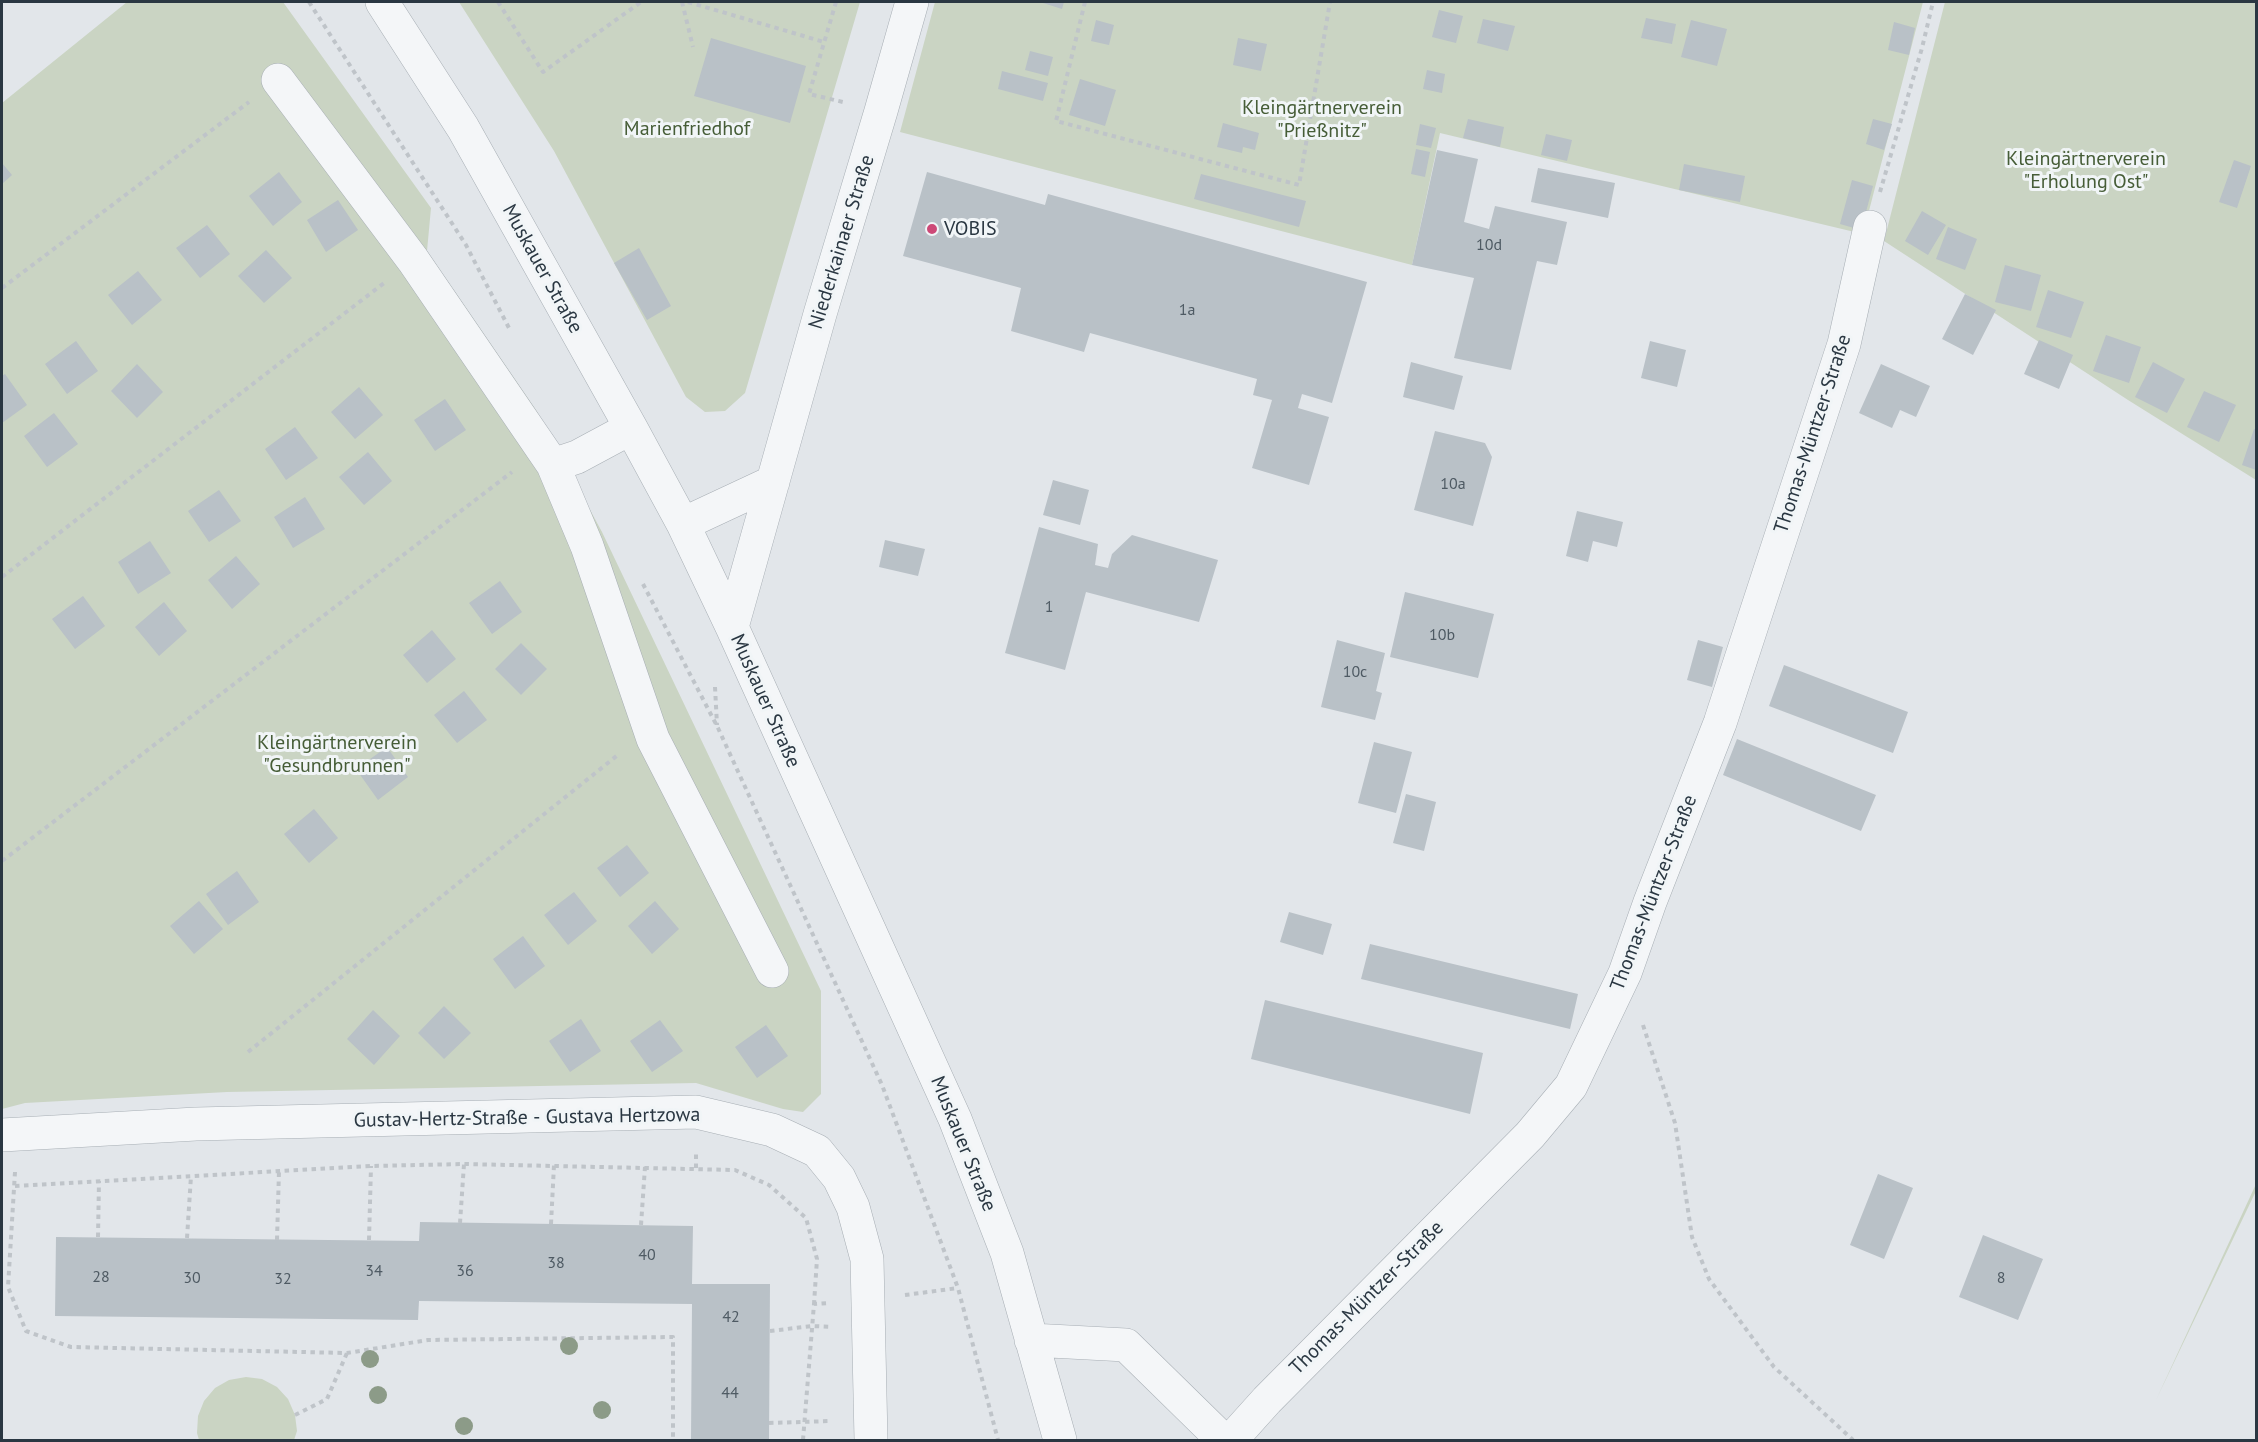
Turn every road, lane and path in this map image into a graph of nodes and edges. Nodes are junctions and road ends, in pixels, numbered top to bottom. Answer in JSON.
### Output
{"nodes":[{"id":1,"x":309,"y":2,"type":"edge"},
{"id":2,"x":382,"y":2,"type":"edge"},
{"id":3,"x":498,"y":2,"type":"edge"},
{"id":4,"x":641,"y":2,"type":"edge"},
{"id":5,"x":682,"y":2,"type":"edge"},
{"id":6,"x":688,"y":2,"type":"edge"},
{"id":7,"x":836,"y":2,"type":"edge"},
{"id":8,"x":912,"y":2,"type":"edge"},
{"id":9,"x":1085,"y":2,"type":"edge"},
{"id":10,"x":1330,"y":2,"type":"edge"},
{"id":11,"x":1934,"y":2,"type":"edge"},
{"id":12,"x":824,"y":42,"type":"junction"},
{"id":13,"x":693,"y":47,"type":"dead end"},
{"id":14,"x":278,"y":80,"type":"joint"},
{"id":15,"x":881,"y":111,"type":"junction"},
{"id":16,"x":1870,"y":227,"type":"joint"},
{"id":17,"x":413,"y":260,"type":"junction"},
{"id":18,"x":2,"y":288,"type":"edge"},
{"id":19,"x":510,"y":330,"type":"dead end"},
{"id":20,"x":632,"y":428,"type":"junction"},
{"id":21,"x":548,"y":457,"type":"junction"},
{"id":22,"x":773,"y":482,"type":"junction"},
{"id":23,"x":683,"y":524,"type":"junction"},
{"id":24,"x":2,"y":577,"type":"edge"},
{"id":25,"x":642,"y":582,"type":"dead end"},
{"id":26,"x":732,"y":627,"type":"junction"},
{"id":27,"x":650,"y":729,"type":"junction"},
{"id":28,"x":2,"y":861,"type":"edge"},
{"id":29,"x":772,"y":971,"type":"dead end"},
{"id":30,"x":1625,"y":973,"type":"junction"},
{"id":31,"x":248,"y":1052,"type":"dead end"},
{"id":32,"x":10,"y":1134,"type":"edge"},
{"id":33,"x":464,"y":1164,"type":"junction"},
{"id":34,"x":371,"y":1166,"type":"junction"},
{"id":35,"x":554,"y":1166,"type":"junction"},
{"id":36,"x":645,"y":1167,"type":"junction"},
{"id":37,"x":279,"y":1171,"type":"junction"},
{"id":38,"x":191,"y":1176,"type":"junction"},
{"id":39,"x":99,"y":1181,"type":"junction"},
{"id":40,"x":15,"y":1186,"type":"junction"},
{"id":41,"x":460,"y":1223,"type":"dead end"},
{"id":42,"x":551,"y":1224,"type":"dead end"},
{"id":43,"x":641,"y":1225,"type":"dead end"},
{"id":44,"x":98,"y":1237,"type":"dead end"},
{"id":45,"x":187,"y":1238,"type":"dead end"},
{"id":46,"x":277,"y":1240,"type":"dead end"},
{"id":47,"x":369,"y":1240,"type":"dead end"},
{"id":48,"x":958,"y":1287,"type":"junction"},
{"id":49,"x":868,"y":1300,"type":"junction"},
{"id":50,"x":814,"y":1304,"type":"junction"},
{"id":51,"x":812,"y":1326,"type":"junction"},
{"id":52,"x":770,"y":1331,"type":"dead end"},
{"id":53,"x":1031,"y":1340,"type":"junction"},
{"id":54,"x":347,"y":1353,"type":"junction"},
{"id":55,"x":295,"y":1415,"type":"dead end"},
{"id":56,"x":804,"y":1422,"type":"junction"},
{"id":57,"x":769,"y":1423,"type":"dead end"},
{"id":58,"x":871,"y":1430,"type":"edge"},
{"id":59,"x":672,"y":1440,"type":"edge"},
{"id":60,"x":803,"y":1440,"type":"edge"},
{"id":61,"x":998,"y":1440,"type":"edge"},
{"id":62,"x":1060,"y":1440,"type":"edge"},
{"id":63,"x":1223,"y":1440,"type":"edge"},
{"id":64,"x":1231,"y":1440,"type":"edge"},
{"id":65,"x":1853,"y":1440,"type":"edge"}],
"edges":[{"from":1,"to":19,"type":"path"},
{"from":2,"to":20,"type":"street","name":"Muskauer Straße"},
{"from":3,"to":4,"type":"path"},
{"from":5,"to":13,"type":"path"},
{"from":6,"to":12,"type":"path"},
{"from":7,"to":12,"type":"path"},
{"from":8,"to":15,"type":"street","name":"Niederkainaer Straße"},
{"from":9,"to":10,"type":"path"},
{"from":11,"to":16,"type":"path"},
{"from":12,"to":15,"type":"path"},
{"from":14,"to":17,"type":"street"},
{"from":14,"to":18,"type":"path"},
{"from":15,"to":22,"type":"street","name":"Niederkainaer Straße"},
{"from":16,"to":30,"type":"street","name":"Thomas-Müntzer-Straße"},
{"from":17,"to":21,"type":"street"},
{"from":17,"to":24,"type":"path"},
{"from":20,"to":21,"type":"street"},
{"from":20,"to":23,"type":"street","name":"Muskauer Straße"},
{"from":21,"to":27,"type":"street"},
{"from":21,"to":28,"type":"path"},
{"from":22,"to":23,"type":"street"},
{"from":22,"to":26,"type":"street","name":"Niederkainaer Straße"},
{"from":23,"to":26,"type":"street","name":"Muskauer Straße"},
{"from":25,"to":48,"type":"path"},
{"from":26,"to":53,"type":"street","name":"Muskauer Straße"},
{"from":27,"to":29,"type":"street"},
{"from":27,"to":31,"type":"path"},
{"from":30,"to":64,"type":"street","name":"Thomas-Müntzer-Straße"},
{"from":30,"to":65,"type":"path"},
{"from":32,"to":40,"type":"path"},
{"from":32,"to":49,"type":"street","name":"Gustav-Hertz-Straße - Gustava Hertzowa"},
{"from":33,"to":34,"type":"path"},
{"from":33,"to":35,"type":"path"},
{"from":33,"to":41,"type":"path"},
{"from":34,"to":37,"type":"path"},
{"from":34,"to":47,"type":"path"},
{"from":35,"to":36,"type":"path"},
{"from":35,"to":42,"type":"path"},
{"from":36,"to":43,"type":"path"},
{"from":36,"to":50,"type":"path"},
{"from":37,"to":38,"type":"path"},
{"from":37,"to":46,"type":"path"},
{"from":38,"to":39,"type":"path"},
{"from":38,"to":45,"type":"path"},
{"from":39,"to":40,"type":"path"},
{"from":39,"to":44,"type":"path"},
{"from":40,"to":54,"type":"path"},
{"from":48,"to":49,"type":"path"},
{"from":48,"to":61,"type":"path"},
{"from":49,"to":50,"type":"path"},
{"from":49,"to":58,"type":"street","name":"Gustav-Hertz-Straße - Gustava Hertzowa"},
{"from":50,"to":51,"type":"path"},
{"from":51,"to":52,"type":"path"},
{"from":51,"to":56,"type":"path"},
{"from":53,"to":62,"type":"street","name":"Muskauer Straße"},
{"from":53,"to":63,"type":"street"},
{"from":54,"to":55,"type":"path"},
{"from":54,"to":59,"type":"path"},
{"from":56,"to":57,"type":"path"},
{"from":56,"to":58,"type":"path"},
{"from":56,"to":60,"type":"path"}]}
